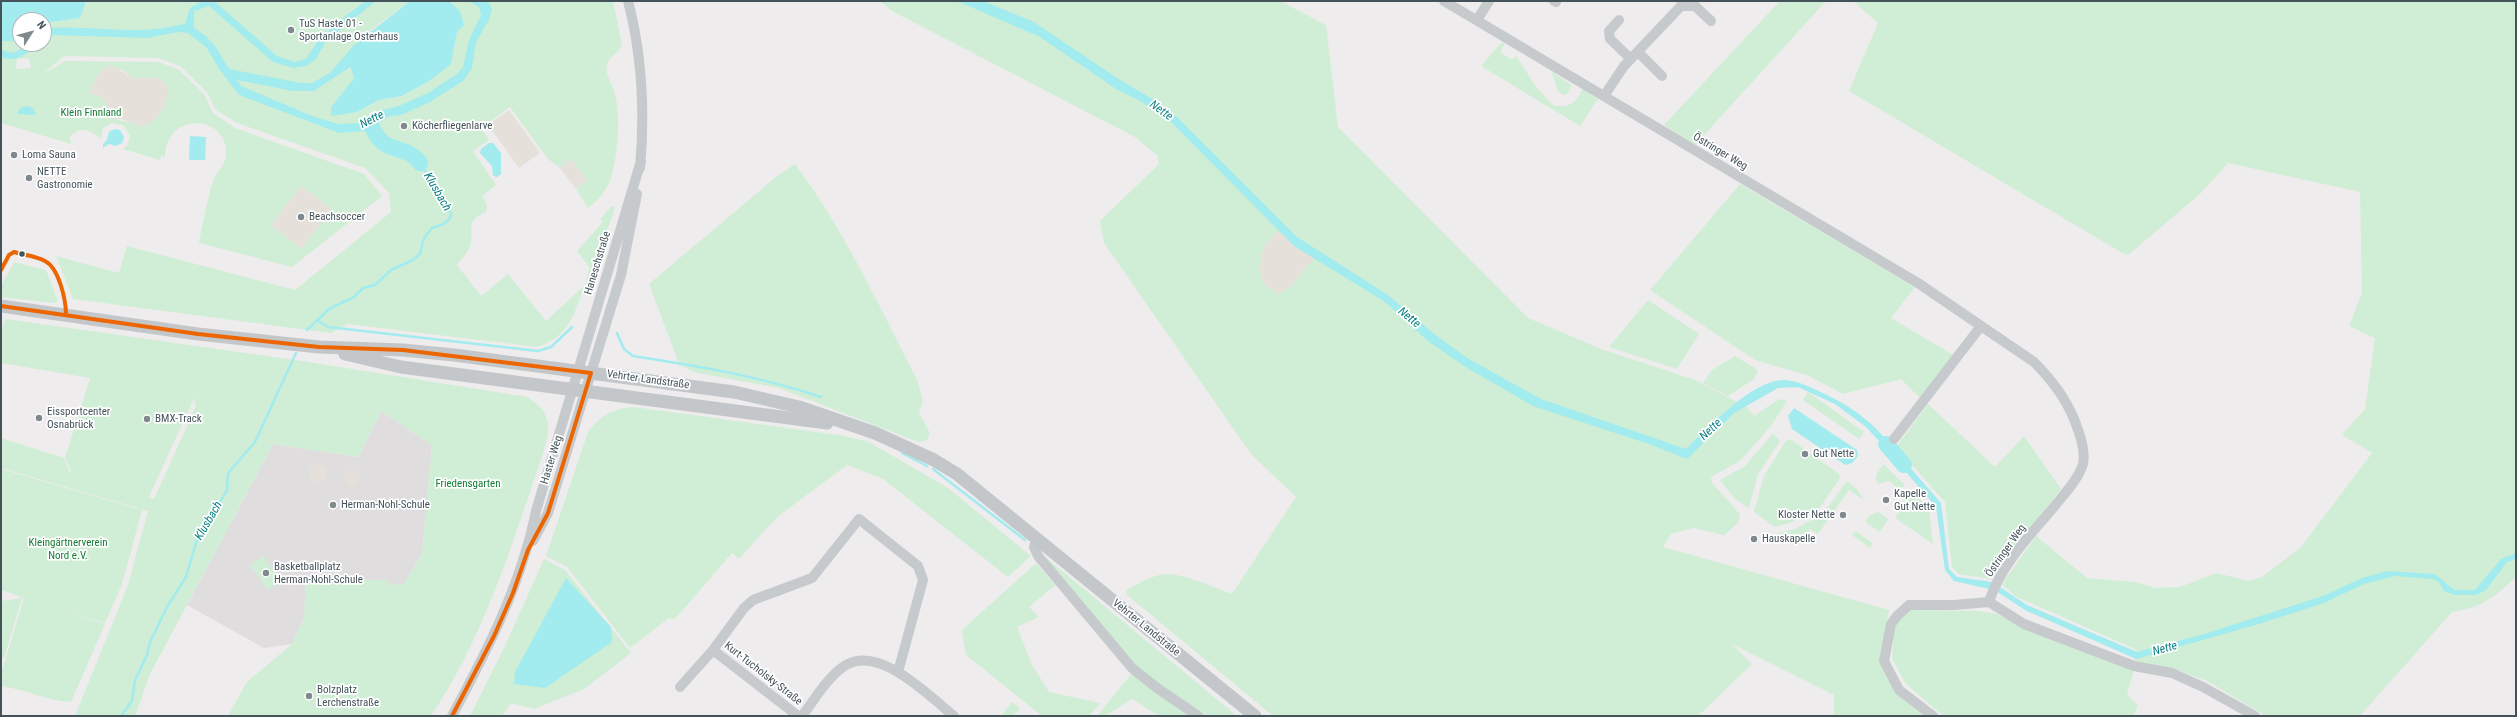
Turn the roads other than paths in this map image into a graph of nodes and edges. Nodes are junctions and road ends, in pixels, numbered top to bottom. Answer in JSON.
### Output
{"nodes":[{"id":1,"x":628,"y":1,"type":"edge"},
{"id":2,"x":1444,"y":1,"type":"edge"},
{"id":3,"x":1489,"y":1,"type":"edge"},
{"id":4,"x":1682,"y":4,"type":"edge"},
{"id":5,"x":1477,"y":20,"type":"junction"},
{"id":6,"x":1619,"y":20,"type":"dead end"},
{"id":7,"x":1712,"y":21,"type":"dead end"},
{"id":8,"x":1634,"y":56,"type":"junction"},
{"id":9,"x":1662,"y":76,"type":"dead end"},
{"id":10,"x":1604,"y":96,"type":"junction"},
{"id":11,"x":641,"y":161,"type":"junction"},
{"id":12,"x":1,"y":306,"type":"edge"},
{"id":13,"x":1981,"y":326,"type":"junction"},
{"id":14,"x":319,"y":347,"type":"junction"},
{"id":15,"x":577,"y":371,"type":"junction"},
{"id":16,"x":591,"y":373,"type":"junction"},
{"id":17,"x":572,"y":389,"type":"junction"},
{"id":18,"x":586,"y":390,"type":"junction"},
{"id":19,"x":852,"y":426,"type":"junction"},
{"id":20,"x":1894,"y":439,"type":"dead end"},
{"id":21,"x":1037,"y":539,"type":"junction"},
{"id":22,"x":528,"y":550,"type":"junction"},
{"id":23,"x":1990,"y":598,"type":"junction"},
{"id":24,"x":713,"y":650,"type":"junction"},
{"id":25,"x":898,"y":672,"type":"junction"},
{"id":26,"x":680,"y":687,"type":"dead end"},
{"id":27,"x":452,"y":716,"type":"edge"},
{"id":28,"x":798,"y":716,"type":"edge"},
{"id":29,"x":802,"y":716,"type":"edge"},
{"id":30,"x":954,"y":716,"type":"edge"},
{"id":31,"x":1198,"y":716,"type":"edge"},
{"id":32,"x":1255,"y":716,"type":"edge"},
{"id":33,"x":1933,"y":716,"type":"edge"},
{"id":34,"x":2255,"y":716,"type":"edge"}],
"edges":[{"from":1,"to":11,"type":"street","name":"Haneschstraße"},
{"from":2,"to":5,"type":"street","name":"Östringer Weg"},
{"from":3,"to":5,"type":"street"},
{"from":4,"to":7,"type":"street"},
{"from":4,"to":8,"type":"street"},
{"from":5,"to":10,"type":"street","name":"Östringer Weg"},
{"from":6,"to":8,"type":"street"},
{"from":8,"to":9,"type":"street"},
{"from":8,"to":10,"type":"street"},
{"from":10,"to":13,"type":"street","name":"Östringer Weg"},
{"from":11,"to":15,"type":"street","name":"Haneschstraße"},
{"from":11,"to":16,"type":"street","name":"Haneschstraße"},
{"from":12,"to":14,"type":"main road","name":"Vehrter Landstraße"},
{"from":13,"to":20,"type":"street"},
{"from":13,"to":23,"type":"street","name":"Östringer Weg"},
{"from":14,"to":15,"type":"main road","name":"Vehrter Landstraße"},
{"from":14,"to":17,"type":"main road","name":"Vehrter Landstraße"},
{"from":15,"to":16,"type":"main road","name":"Vehrter Landstraße"},
{"from":15,"to":17,"type":"street","name":"Haster Weg"},
{"from":16,"to":18,"type":"street","name":"Haster Weg"},
{"from":16,"to":19,"type":"main road","name":"Vehrter Landstraße"},
{"from":17,"to":18,"type":"main road","name":"Vehrter Landstraße"},
{"from":17,"to":22,"type":"street","name":"Haster Weg"},
{"from":18,"to":19,"type":"main road","name":"Vehrter Landstraße"},
{"from":18,"to":22,"type":"street","name":"Haster Weg"},
{"from":19,"to":21,"type":"main road","name":"Vehrter Landstraße"},
{"from":21,"to":31,"type":"street"},
{"from":21,"to":32,"type":"main road","name":"Vehrter Landstraße"},
{"from":22,"to":27,"type":"street","name":"Haster Weg"},
{"from":23,"to":33,"type":"street"},
{"from":23,"to":34,"type":"street"},
{"from":24,"to":25,"type":"street","name":"Kurt-Tucholsky-Straße"},
{"from":24,"to":26,"type":"street","name":"Kurt-Tucholsky-Straße"},
{"from":24,"to":28,"type":"street","name":"Kurt-Tucholsky-Straße"},
{"from":25,"to":29,"type":"street"},
{"from":25,"to":30,"type":"street"}]}
